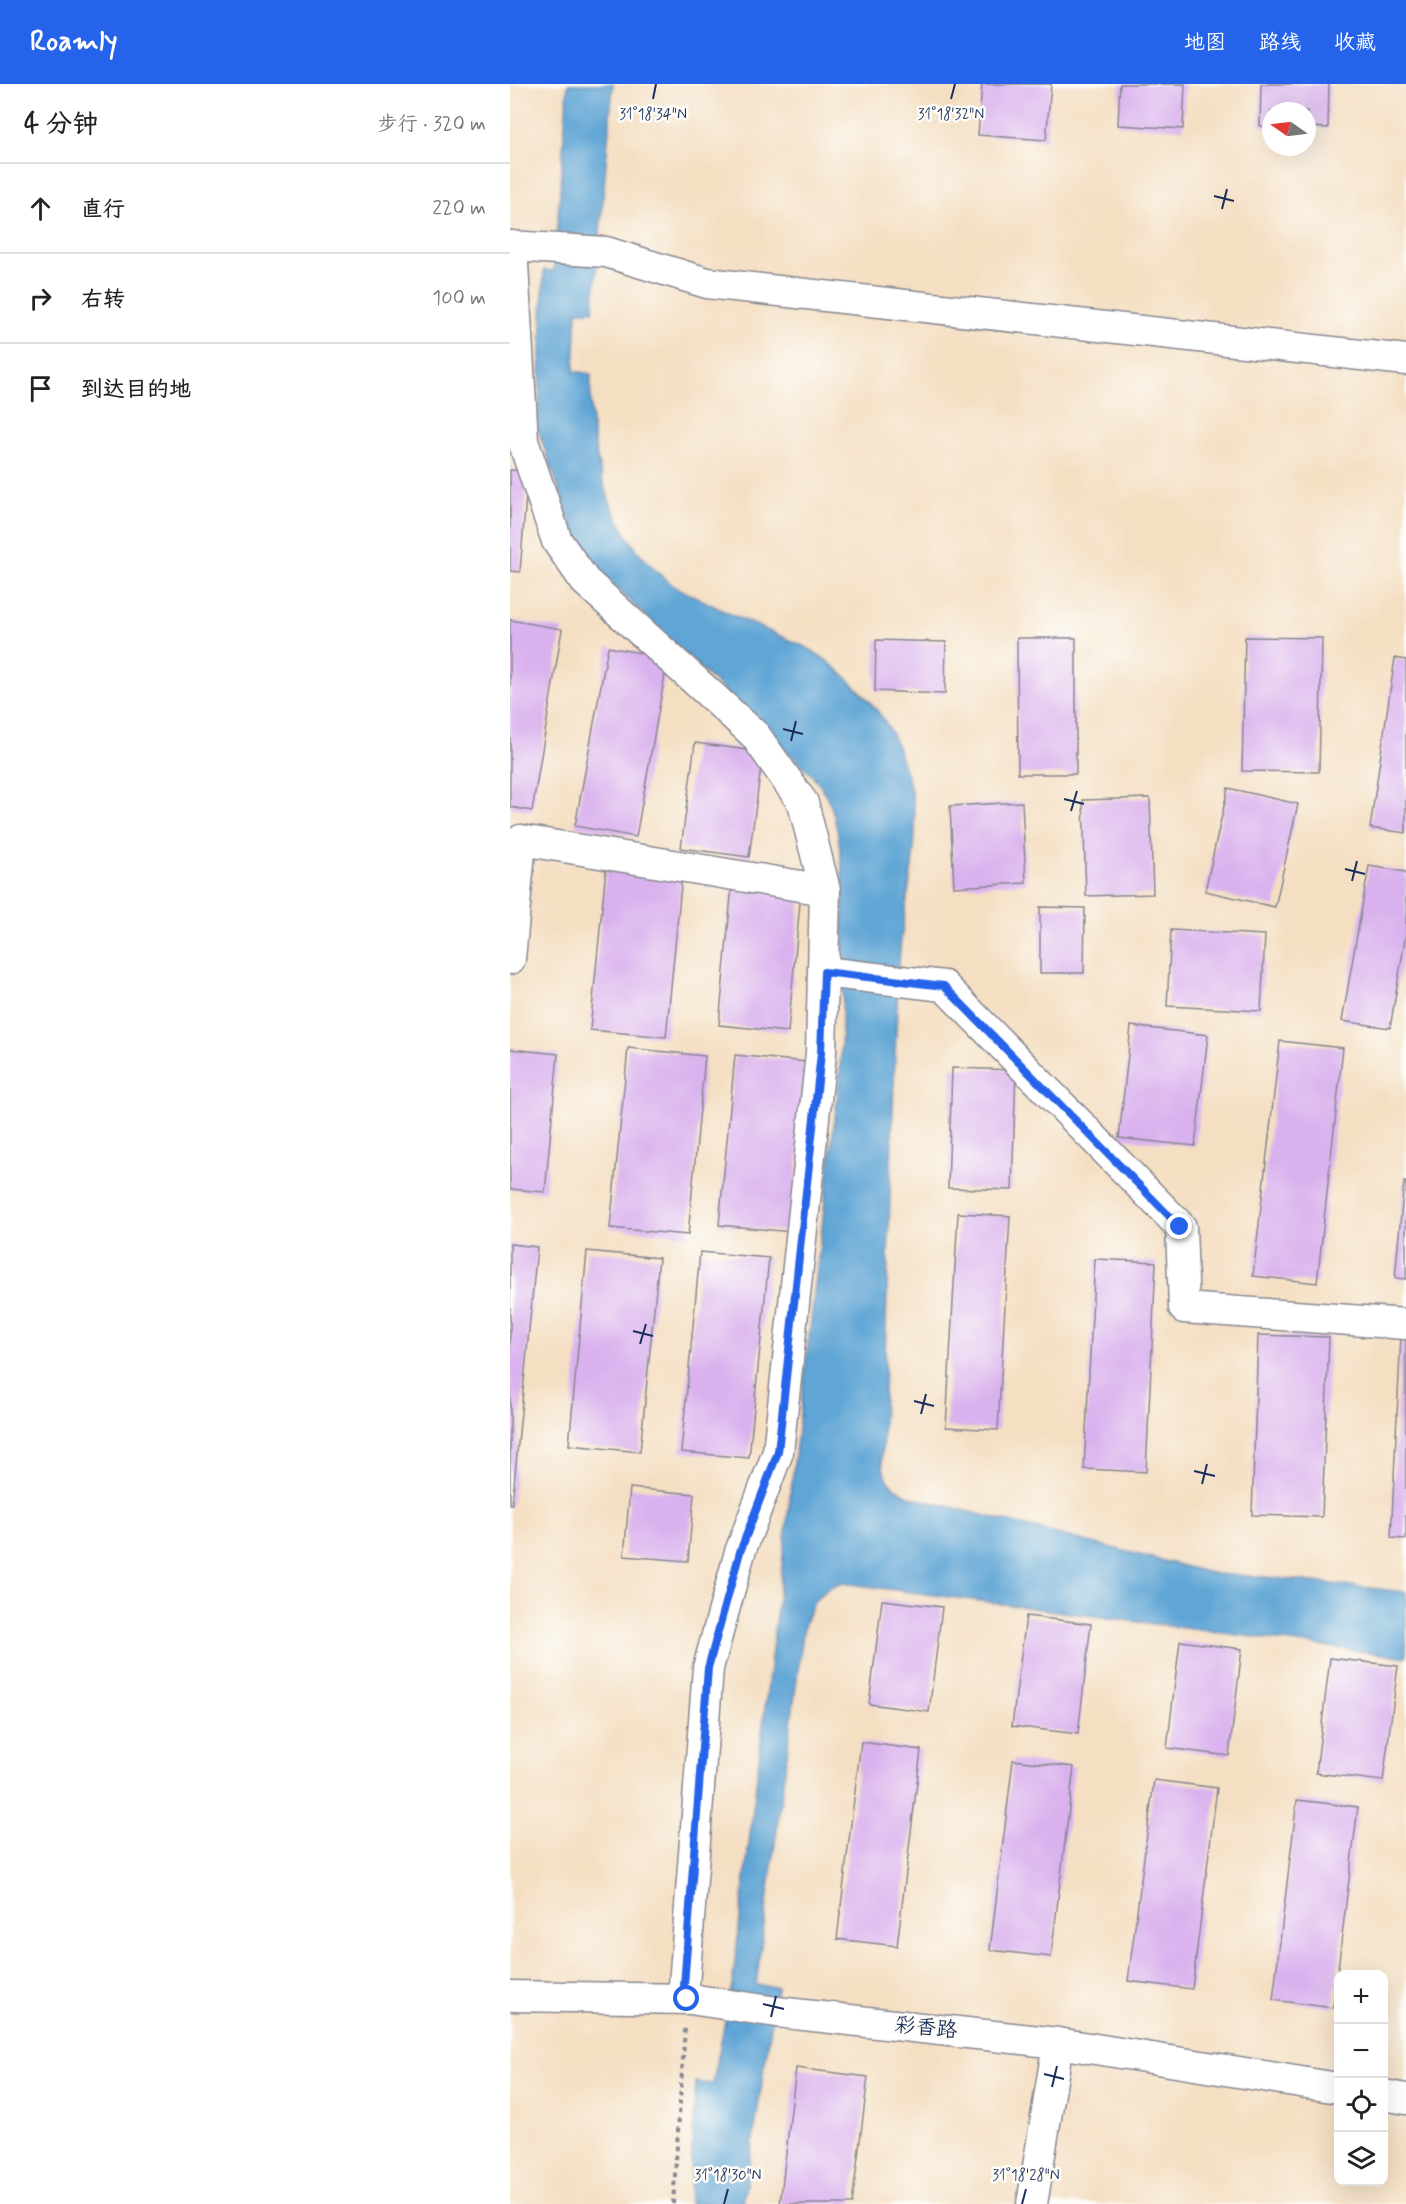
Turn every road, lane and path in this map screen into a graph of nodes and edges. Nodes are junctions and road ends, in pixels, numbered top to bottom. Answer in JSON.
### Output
{"nodes":[{"id":1,"x":511,"y":246,"type":"edge"},
{"id":2,"x":1406,"y":360,"type":"edge"},
{"id":3,"x":825,"y":890,"type":"junction"},
{"id":4,"x":510,"y":959,"type":"edge"},
{"id":5,"x":830,"y":972,"type":"junction"},
{"id":6,"x":1406,"y":1324,"type":"edge"},
{"id":7,"x":510,"y":1996,"type":"edge"},
{"id":8,"x":687,"y":1999,"type":"junction"},
{"id":9,"x":1058,"y":2043,"type":"junction"},
{"id":10,"x":1334,"y":2087,"type":"edge"},
{"id":11,"x":1388,"y":2096,"type":"edge"},
{"id":12,"x":1406,"y":2099,"type":"edge"},
{"id":13,"x":673,"y":2204,"type":"edge"},
{"id":14,"x":1032,"y":2204,"type":"edge"}],
"edges":[{"from":1,"to":2,"type":"street"},
{"from":1,"to":3,"type":"street"},
{"from":3,"to":4,"type":"street"},
{"from":3,"to":5,"type":"street"},
{"from":5,"to":6,"type":"street"},
{"from":5,"to":8,"type":"street"},
{"from":7,"to":8,"type":"street","name":"彩香路"},
{"from":8,"to":9,"type":"street","name":"彩香路"},
{"from":8,"to":13,"type":"path"},
{"from":9,"to":10,"type":"street","name":"彩香路"},
{"from":9,"to":14,"type":"street"},
{"from":11,"to":12,"type":"street"}]}
